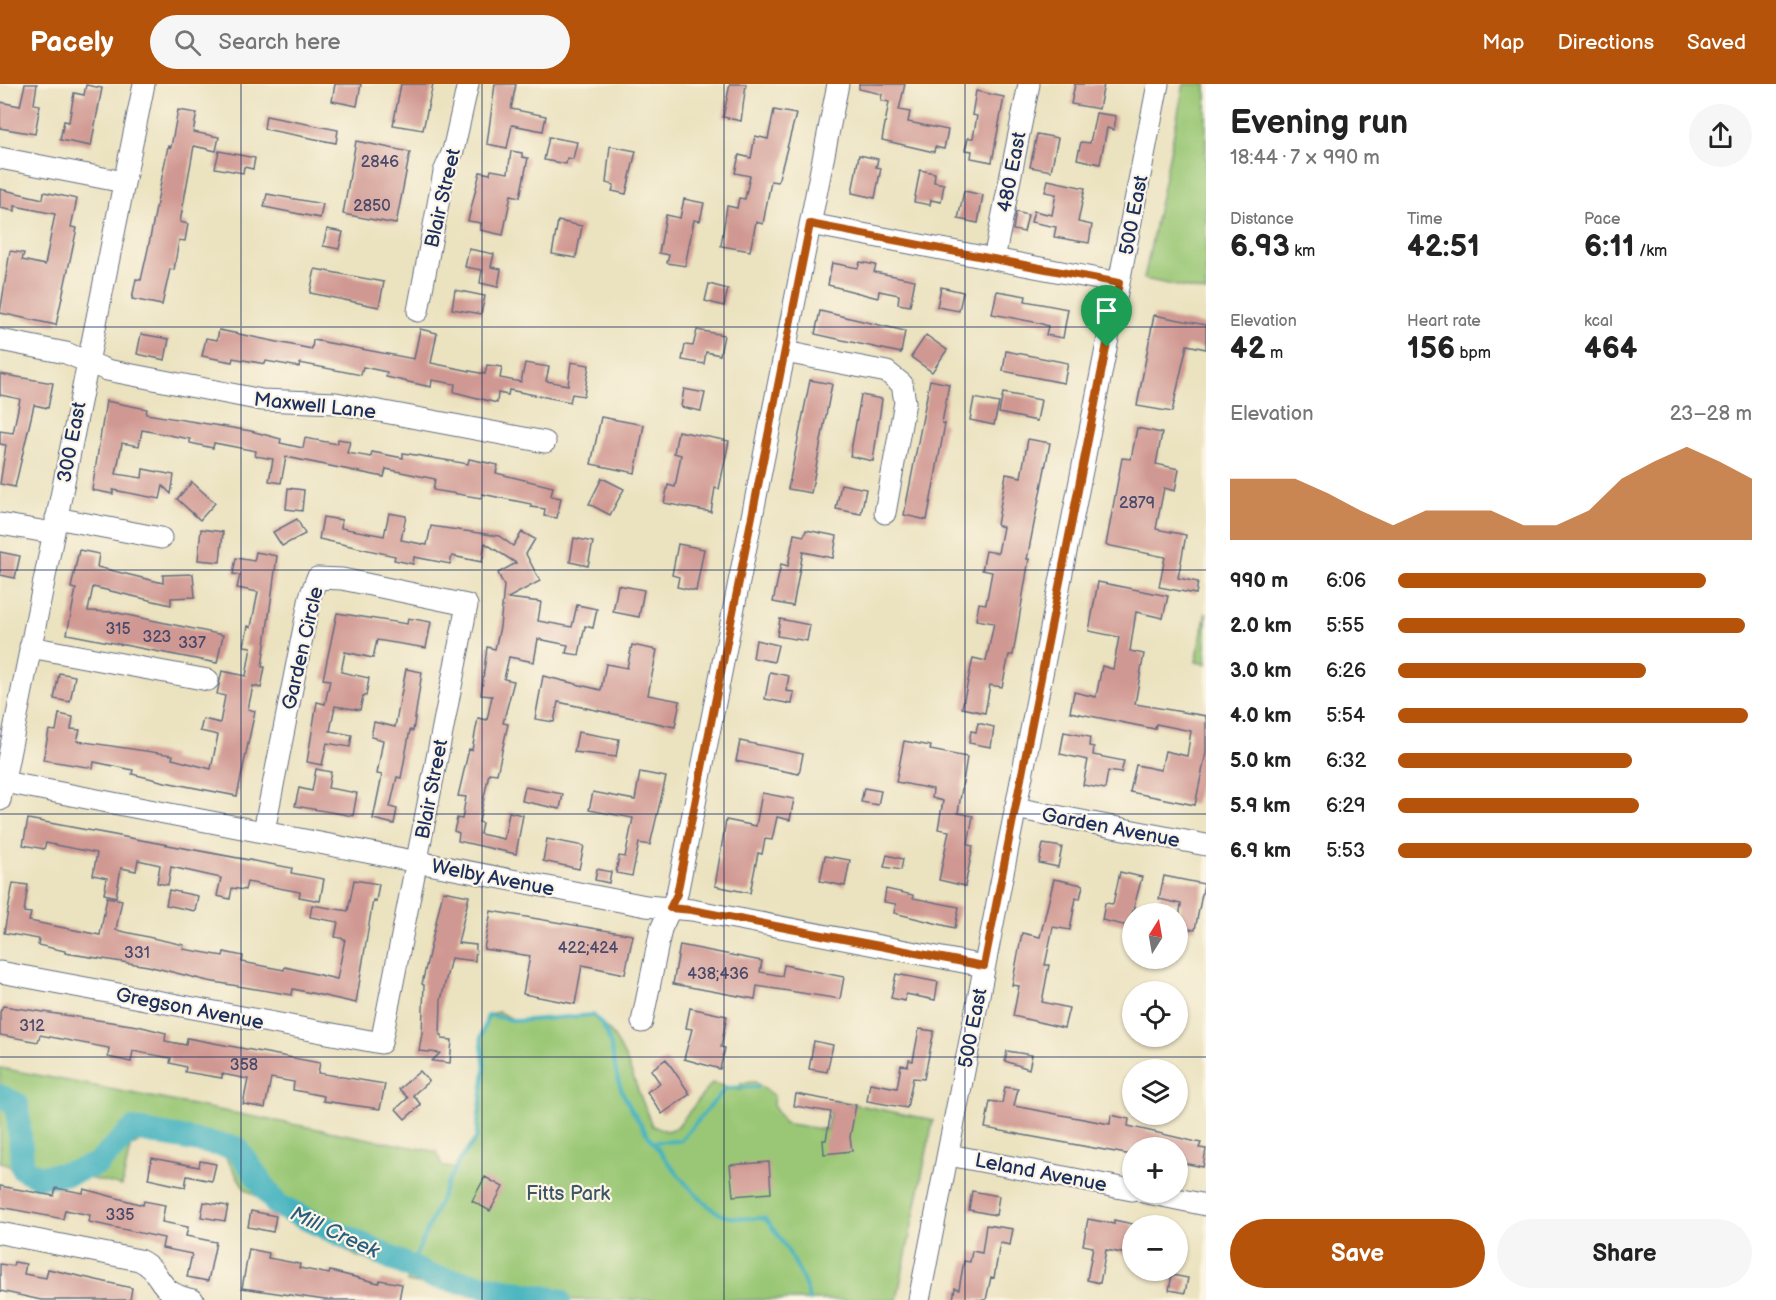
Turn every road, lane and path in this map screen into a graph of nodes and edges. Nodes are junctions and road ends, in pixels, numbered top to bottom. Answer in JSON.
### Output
{"nodes":[{"id":1,"x":144,"y":84,"type":"edge"},
{"id":2,"x":468,"y":84,"type":"edge"},
{"id":3,"x":838,"y":84,"type":"edge"},
{"id":4,"x":1029,"y":84,"type":"edge"},
{"id":5,"x":1158,"y":84,"type":"edge"},
{"id":6,"x":0,"y":158,"type":"edge"},
{"id":7,"x":124,"y":182,"type":"junction"},
{"id":8,"x":810,"y":224,"type":"junction"},
{"id":9,"x":994,"y":259,"type":"junction"},
{"id":10,"x":1119,"y":283,"type":"junction"},
{"id":11,"x":418,"y":311,"type":"dead end"},
{"id":12,"x":0,"y":340,"type":"edge"},
{"id":13,"x":785,"y":352,"type":"junction"},
{"id":14,"x":87,"y":362,"type":"junction"},
{"id":15,"x":545,"y":442,"type":"dead end"},
{"id":16,"x":885,"y":513,"type":"dead end"},
{"id":17,"x":0,"y":524,"type":"edge"},
{"id":18,"x":55,"y":526,"type":"junction"},
{"id":19,"x":161,"y":538,"type":"dead end"},
{"id":20,"x":467,"y":605,"type":"joint"},
{"id":21,"x":30,"y":647,"type":"junction"},
{"id":22,"x":208,"y":680,"type":"dead end"},
{"id":23,"x":9,"y":706,"type":"edge"},
{"id":24,"x":2,"y":791,"type":"edge"},
{"id":25,"x":1016,"y":808,"type":"junction"},
{"id":26,"x":264,"y":831,"type":"junction"},
{"id":27,"x":1206,"y":844,"type":"edge"},
{"id":28,"x":417,"y":862,"type":"junction"},
{"id":29,"x":670,"y":908,"type":"junction"},
{"id":30,"x":984,"y":966,"type":"junction"},
{"id":31,"x":0,"y":972,"type":"edge"},
{"id":32,"x":642,"y":1022,"type":"dead end"},
{"id":33,"x":381,"y":1043,"type":"joint"},
{"id":34,"x":949,"y":1155,"type":"junction"},
{"id":35,"x":1122,"y":1188,"type":"edge"},
{"id":36,"x":1188,"y":1201,"type":"edge"},
{"id":37,"x":1206,"y":1205,"type":"edge"},
{"id":38,"x":0,"y":1233,"type":"edge"},
{"id":39,"x":193,"y":1300,"type":"edge"},
{"id":40,"x":919,"y":1300,"type":"edge"}],
"edges":[{"from":1,"to":7,"type":"street","name":"300 East"},
{"from":2,"to":11,"type":"street","name":"Blair Street"},
{"from":3,"to":8,"type":"street"},
{"from":4,"to":9,"type":"street","name":"480 East"},
{"from":5,"to":10,"type":"street","name":"500 East"},
{"from":6,"to":7,"type":"street"},
{"from":7,"to":14,"type":"street","name":"300 East"},
{"from":8,"to":9,"type":"street"},
{"from":8,"to":13,"type":"street"},
{"from":9,"to":10,"type":"street"},
{"from":10,"to":25,"type":"street","name":"500 East"},
{"from":12,"to":14,"type":"street","name":"Maxwell Lane"},
{"from":13,"to":16,"type":"street"},
{"from":13,"to":29,"type":"street"},
{"from":14,"to":15,"type":"street","name":"Maxwell Lane"},
{"from":14,"to":18,"type":"street","name":"300 East"},
{"from":17,"to":18,"type":"street"},
{"from":18,"to":19,"type":"street"},
{"from":18,"to":21,"type":"street","name":"300 East"},
{"from":20,"to":26,"type":"street","name":"Garden Circle"},
{"from":20,"to":28,"type":"street","name":"Blair Street"},
{"from":21,"to":22,"type":"street"},
{"from":21,"to":23,"type":"street","name":"300 East"},
{"from":23,"to":24,"type":"street","name":"300 East"},
{"from":24,"to":26,"type":"street","name":"Welby Avenue"},
{"from":25,"to":27,"type":"street","name":"Garden Avenue"},
{"from":25,"to":30,"type":"street","name":"500 East"},
{"from":26,"to":28,"type":"street","name":"Welby Avenue"},
{"from":28,"to":29,"type":"street","name":"Welby Avenue"},
{"from":28,"to":33,"type":"street","name":"Blair Street"},
{"from":29,"to":30,"type":"street","name":"Welby Avenue"},
{"from":29,"to":32,"type":"street"},
{"from":30,"to":34,"type":"street","name":"500 East"},
{"from":31,"to":33,"type":"street","name":"Gregson Avenue"},
{"from":34,"to":35,"type":"street","name":"Leland Avenue"},
{"from":34,"to":40,"type":"street","name":"500 East"},
{"from":36,"to":37,"type":"street"},
{"from":38,"to":39,"type":"street"}]}
